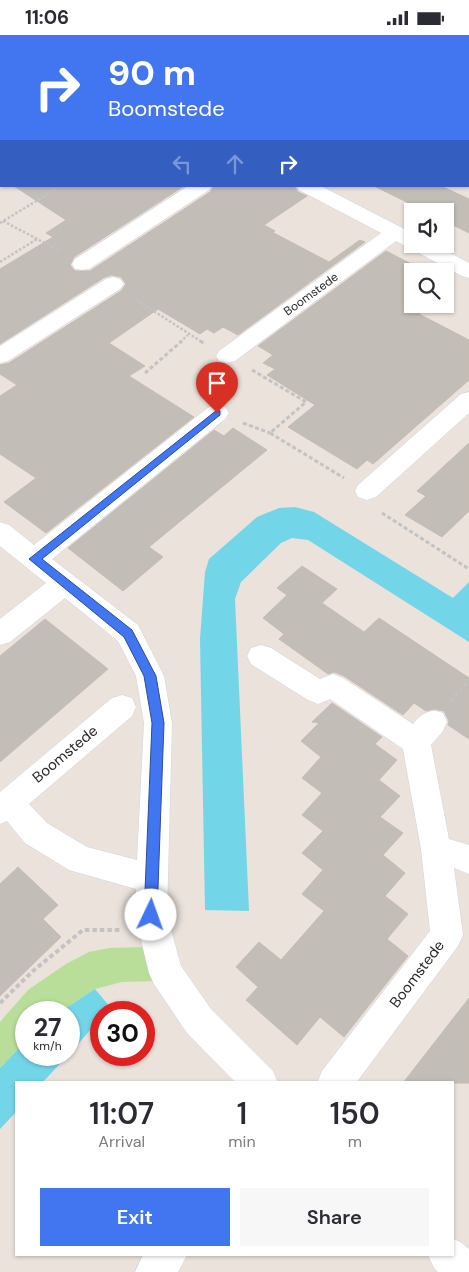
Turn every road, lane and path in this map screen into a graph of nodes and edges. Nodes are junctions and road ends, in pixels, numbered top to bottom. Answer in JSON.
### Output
{"nodes":[{"id":1,"x":59,"y":187,"type":"edge"},
{"id":2,"x":200,"y":187,"type":"edge"},
{"id":3,"x":308,"y":187,"type":"edge"},
{"id":4,"x":1,"y":222,"type":"edge"},
{"id":5,"x":404,"y":236,"type":"edge"},
{"id":6,"x":38,"y":239,"type":"junction"},
{"id":7,"x":435,"y":253,"type":"edge"},
{"id":8,"x":0,"y":262,"type":"edge"},
{"id":9,"x":82,"y":264,"type":"joint"},
{"id":10,"x":469,"y":271,"type":"edge"},
{"id":11,"x":113,"y":284,"type":"joint"},
{"id":12,"x":188,"y":335,"type":"junction"},
{"id":13,"x":0,"y":356,"type":"edge"},
{"id":14,"x":227,"y":356,"type":"junction"},
{"id":15,"x":145,"y":373,"type":"dead end"},
{"id":16,"x":469,"y":400,"type":"edge"},
{"id":17,"x":217,"y":413,"type":"dead end"},
{"id":18,"x":367,"y":491,"type":"junction"},
{"id":19,"x":0,"y":532,"type":"edge"},
{"id":20,"x":34,"y":559,"type":"junction"},
{"id":21,"x":468,"y":569,"type":"edge"},
{"id":22,"x":65,"y":583,"type":"junction"},
{"id":23,"x":0,"y":634,"type":"edge"},
{"id":24,"x":261,"y":655,"type":"dead end"},
{"id":25,"x":122,"y":707,"type":"dead end"},
{"id":26,"x":5,"y":806,"type":"edge"},
{"id":27,"x":436,"y":849,"type":"junction"},
{"id":28,"x":469,"y":860,"type":"edge"},
{"id":29,"x":153,"y":879,"type":"junction"},
{"id":30,"x":155,"y":930,"type":"junction"},
{"id":31,"x":0,"y":1003,"type":"edge"},
{"id":32,"x":259,"y":1081,"type":"edge"},
{"id":33,"x":336,"y":1081,"type":"edge"},
{"id":34,"x":167,"y":1256,"type":"edge"},
{"id":35,"x":448,"y":1256,"type":"edge"},
{"id":36,"x":154,"y":1272,"type":"edge"},
{"id":37,"x":466,"y":1272,"type":"edge"}],
"edges":[{"from":1,"to":4,"type":"path"},
{"from":2,"to":9,"type":"street"},
{"from":3,"to":5,"type":"street","name":"Boomstede"},
{"from":4,"to":6,"type":"path"},
{"from":5,"to":14,"type":"street","name":"Boomstede"},
{"from":6,"to":8,"type":"path"},
{"from":6,"to":9,"type":"path"},
{"from":7,"to":10,"type":"street"},
{"from":11,"to":12,"type":"path"},
{"from":11,"to":13,"type":"street"},
{"from":12,"to":14,"type":"path"},
{"from":12,"to":15,"type":"path"},
{"from":14,"to":18,"type":"path"},
{"from":16,"to":18,"type":"street"},
{"from":17,"to":20,"type":"street"},
{"from":18,"to":21,"type":"path"},
{"from":19,"to":20,"type":"street"},
{"from":20,"to":22,"type":"street"},
{"from":22,"to":23,"type":"street"},
{"from":22,"to":29,"type":"street"},
{"from":24,"to":27,"type":"street","name":"Boomstede"},
{"from":25,"to":26,"type":"street","name":"Boomstede"},
{"from":26,"to":29,"type":"street","name":"Boomstede"},
{"from":27,"to":28,"type":"street"},
{"from":27,"to":33,"type":"street","name":"Boomstede"},
{"from":29,"to":30,"type":"street"},
{"from":30,"to":31,"type":"path"},
{"from":30,"to":32,"type":"street"},
{"from":34,"to":36,"type":"street"},
{"from":35,"to":37,"type":"street"}]}
